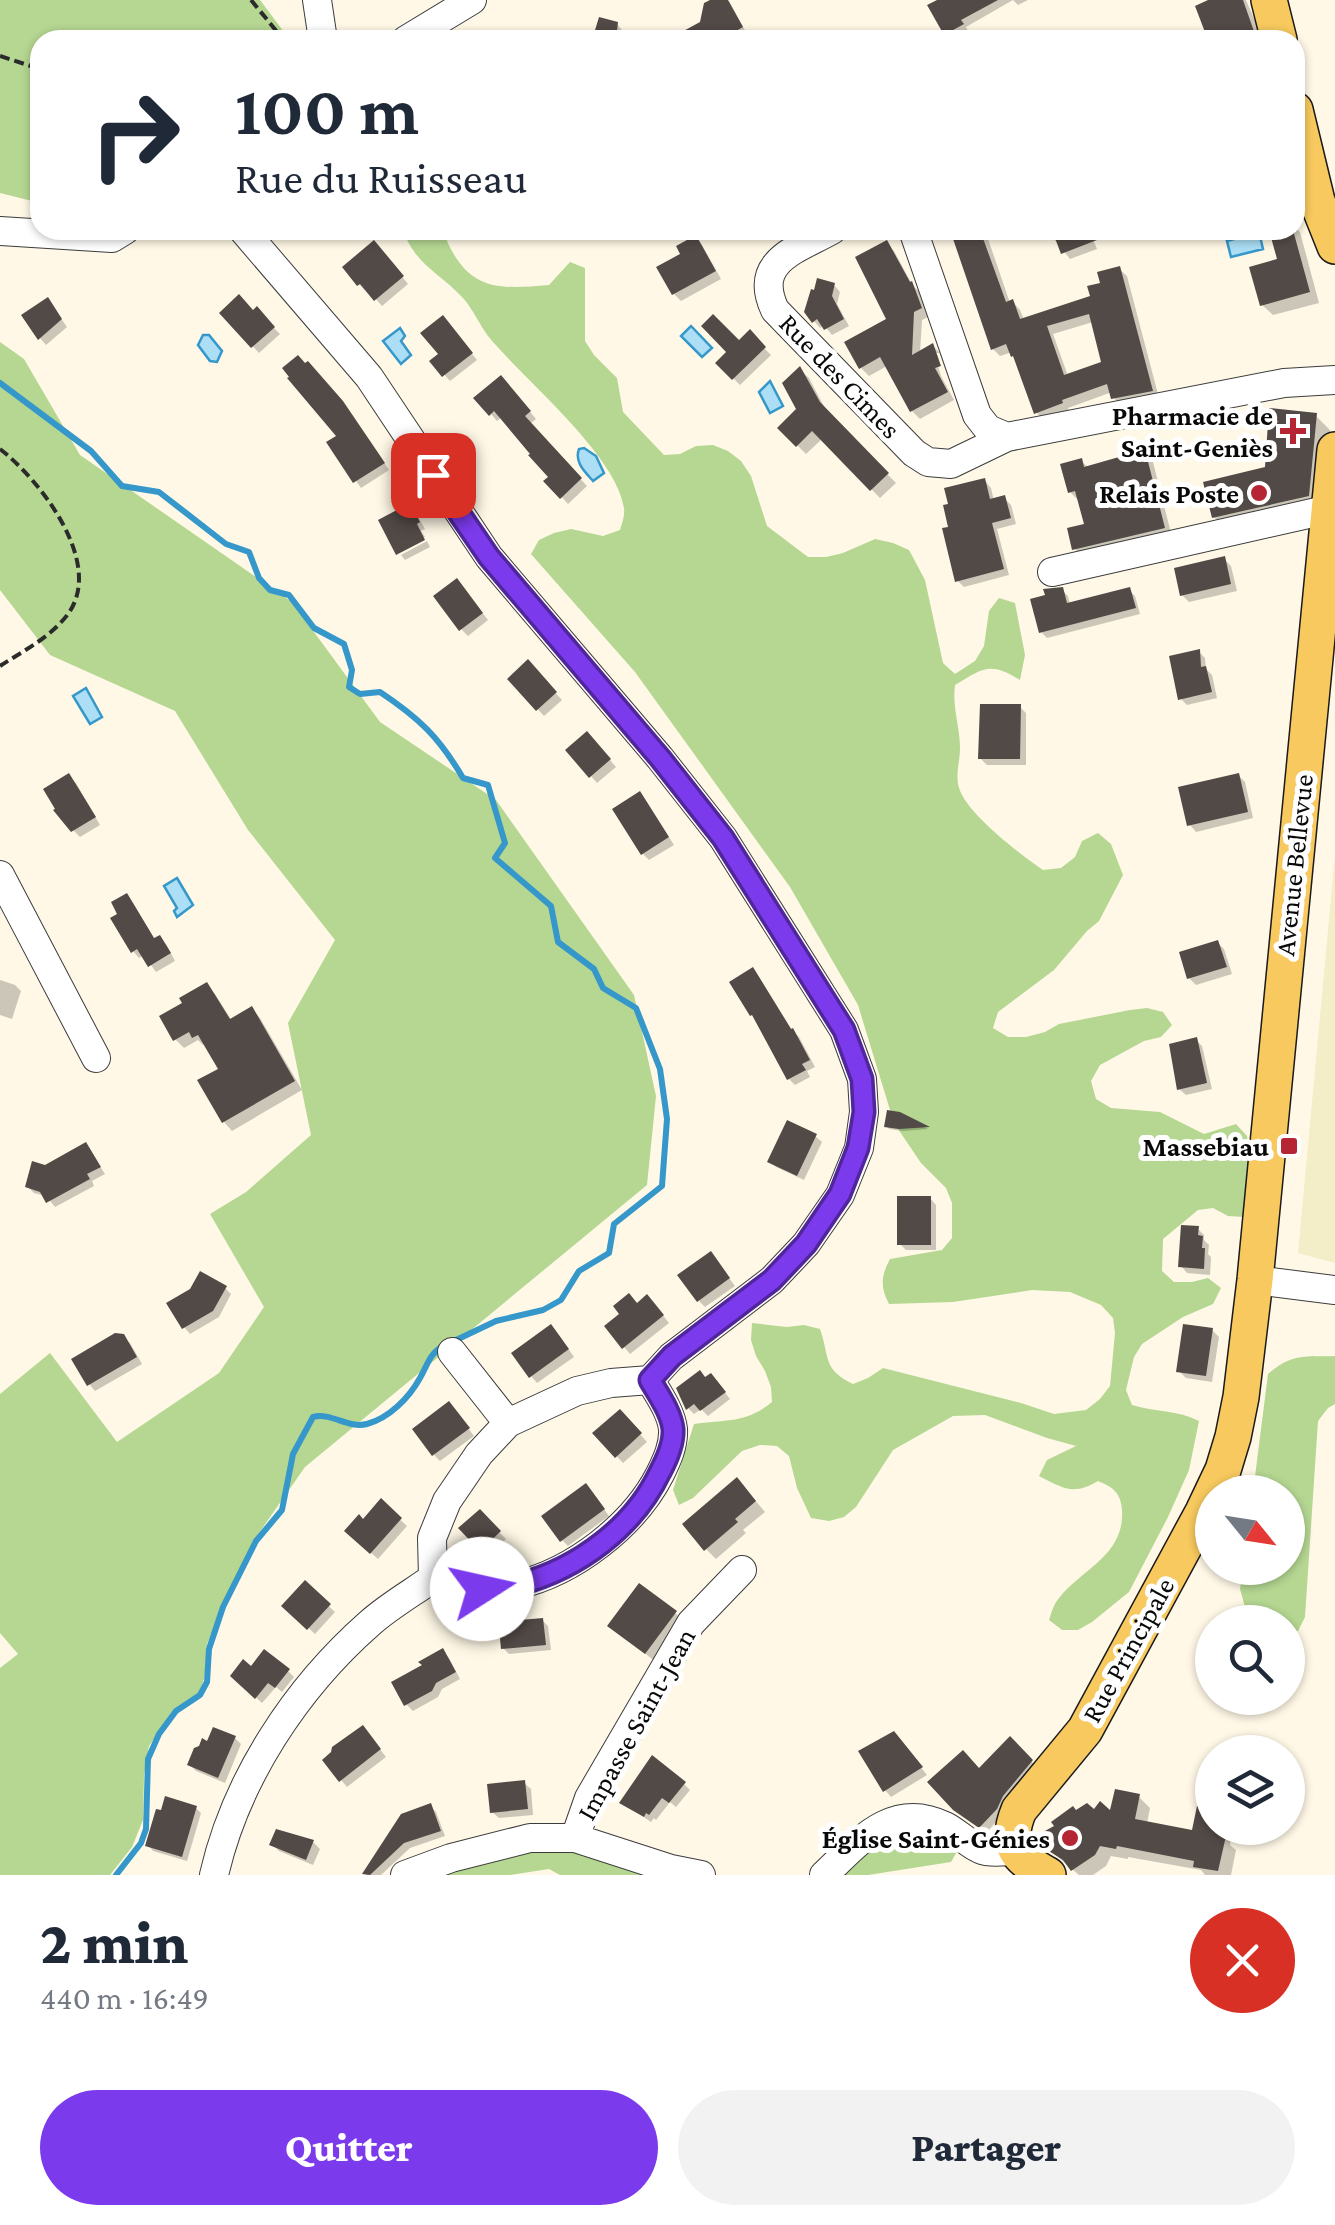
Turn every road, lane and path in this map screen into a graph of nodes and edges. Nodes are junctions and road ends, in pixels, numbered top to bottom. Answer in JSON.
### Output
{"nodes":[{"id":1,"x":252,"y":0,"type":"edge"},
{"id":2,"x":317,"y":0,"type":"edge"},
{"id":3,"x":472,"y":0,"type":"edge"},
{"id":4,"x":1269,"y":0,"type":"edge"},
{"id":5,"x":276,"y":30,"type":"edge"},
{"id":6,"x":322,"y":30,"type":"edge"},
{"id":7,"x":422,"y":30,"type":"edge"},
{"id":8,"x":1276,"y":30,"type":"edge"},
{"id":9,"x":0,"y":56,"type":"edge"},
{"id":10,"x":30,"y":66,"type":"edge"},
{"id":11,"x":1305,"y":151,"type":"edge"},
{"id":12,"x":0,"y":231,"type":"edge"},
{"id":13,"x":30,"y":233,"type":"edge"},
{"id":14,"x":252,"y":240,"type":"edge"},
{"id":15,"x":814,"y":240,"type":"edge"},
{"id":16,"x":917,"y":240,"type":"edge"},
{"id":17,"x":1335,"y":246,"type":"edge"},
{"id":18,"x":1335,"y":380,"type":"edge"},
{"id":19,"x":1007,"y":438,"type":"junction"},
{"id":20,"x":0,"y":448,"type":"edge"},
{"id":21,"x":1335,"y":450,"type":"edge"},
{"id":22,"x":1330,"y":509,"type":"junction"},
{"id":23,"x":1052,"y":572,"type":"dead end"},
{"id":24,"x":0,"y":666,"type":"edge"},
{"id":25,"x":0,"y":875,"type":"edge"},
{"id":26,"x":96,"y":1058,"type":"dead end"},
{"id":27,"x":1255,"y":1280,"type":"junction"},
{"id":28,"x":1335,"y":1290,"type":"edge"},
{"id":29,"x":452,"y":1352,"type":"dead end"},
{"id":30,"x":650,"y":1380,"type":"junction"},
{"id":31,"x":508,"y":1423,"type":"junction"},
{"id":32,"x":742,"y":1570,"type":"dead end"},
{"id":33,"x":433,"y":1578,"type":"junction"},
{"id":34,"x":575,"y":1838,"type":"junction"},
{"id":35,"x":1004,"y":1863,"type":"edge"},
{"id":36,"x":214,"y":1875,"type":"edge"},
{"id":37,"x":406,"y":1875,"type":"edge"},
{"id":38,"x":700,"y":1875,"type":"edge"},
{"id":39,"x":824,"y":1875,"type":"edge"},
{"id":40,"x":1048,"y":1875,"type":"edge"}],
"edges":[{"from":1,"to":5,"type":"path"},
{"from":2,"to":6,"type":"street"},
{"from":3,"to":7,"type":"street"},
{"from":4,"to":8,"type":"main road"},
{"from":9,"to":10,"type":"path"},
{"from":11,"to":17,"type":"main road"},
{"from":12,"to":13,"type":"street"},
{"from":14,"to":30,"type":"street"},
{"from":15,"to":19,"type":"street","name":"Rue des Cimes"},
{"from":16,"to":19,"type":"street"},
{"from":18,"to":19,"type":"street","name":"Rue des Cimes"},
{"from":20,"to":24,"type":"path"},
{"from":21,"to":22,"type":"main road","name":"Avenue Bellevue"},
{"from":22,"to":23,"type":"street"},
{"from":22,"to":27,"type":"main road","name":"Avenue Bellevue"},
{"from":25,"to":26,"type":"street"},
{"from":27,"to":28,"type":"street"},
{"from":27,"to":35,"type":"main road","name":"Rue Principale"},
{"from":29,"to":31,"type":"street"},
{"from":30,"to":31,"type":"street"},
{"from":30,"to":33,"type":"street"},
{"from":31,"to":33,"type":"street"},
{"from":32,"to":34,"type":"street","name":"Impasse Saint-Jean"},
{"from":33,"to":36,"type":"street"},
{"from":34,"to":37,"type":"street"},
{"from":34,"to":38,"type":"street"},
{"from":35,"to":39,"type":"street"},
{"from":35,"to":40,"type":"main road"}]}
